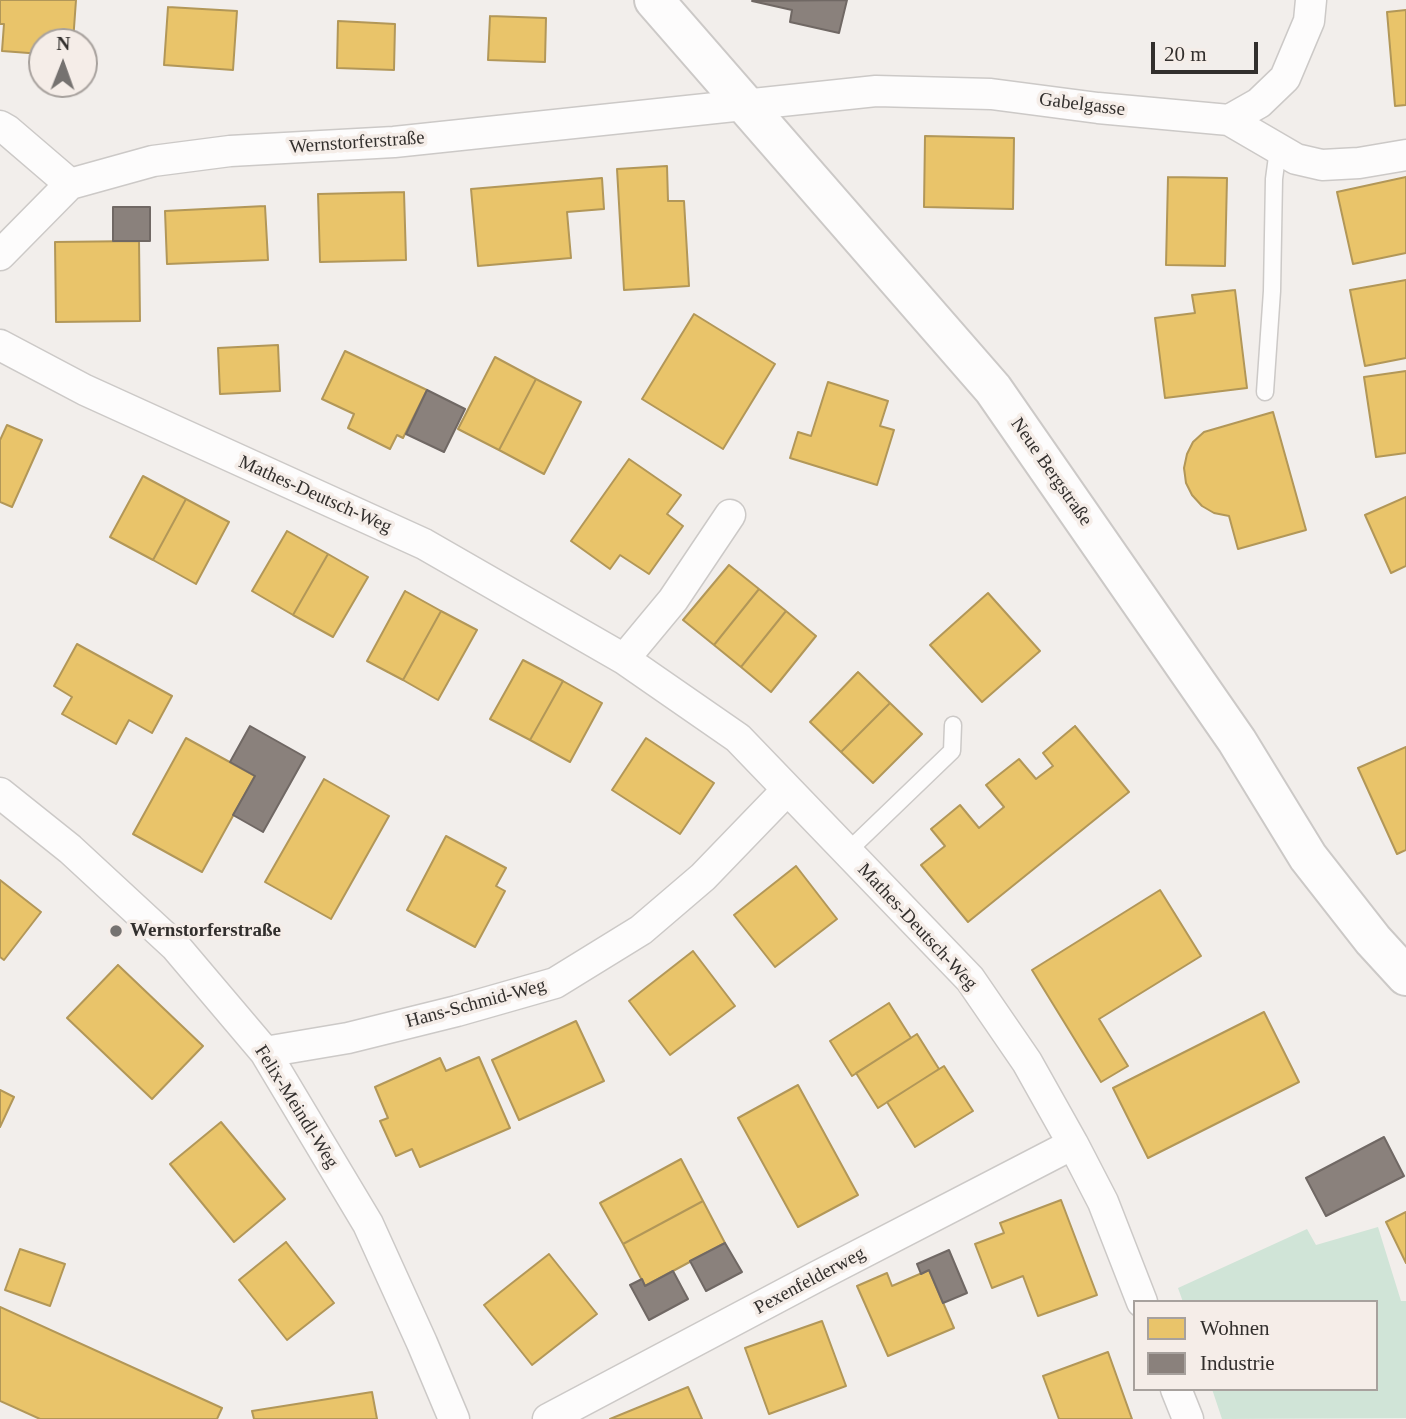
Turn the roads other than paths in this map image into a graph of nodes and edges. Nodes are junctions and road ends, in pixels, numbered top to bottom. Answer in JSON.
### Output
{"nodes":[{"id":1,"x":654,"y":0,"type":"edge"},
{"id":2,"x":1311,"y":0,"type":"edge"},
{"id":3,"x":746,"y":106,"type":"junction"},
{"id":4,"x":1229,"y":120,"type":"junction"},
{"id":5,"x":0,"y":126,"type":"edge"},
{"id":6,"x":1278,"y":149,"type":"junction"},
{"id":7,"x":1406,"y":155,"type":"edge"},
{"id":8,"x":70,"y":184,"type":"junction"},
{"id":9,"x":0,"y":255,"type":"edge"},
{"id":10,"x":0,"y":345,"type":"edge"},
{"id":11,"x":1265,"y":392,"type":"dead end"},
{"id":12,"x":730,"y":515,"type":"dead end"},
{"id":13,"x":624,"y":659,"type":"junction"},
{"id":14,"x":953,"y":725,"type":"dead end"},
{"id":15,"x":787,"y":790,"type":"junction"},
{"id":16,"x":0,"y":793,"type":"edge"},
{"id":17,"x":847,"y":852,"type":"junction"},
{"id":18,"x":1406,"y":976,"type":"edge"},
{"id":19,"x":265,"y":1052,"type":"junction"},
{"id":20,"x":1073,"y":1144,"type":"junction"},
{"id":21,"x":1141,"y":1300,"type":"edge"},
{"id":22,"x":1177,"y":1391,"type":"edge"},
{"id":23,"x":454,"y":1419,"type":"edge"},
{"id":24,"x":548,"y":1419,"type":"edge"},
{"id":25,"x":1188,"y":1419,"type":"edge"}],
"edges":[{"from":1,"to":3,"type":"street","name":"Neue Bergstraße"},
{"from":2,"to":4,"type":"street"},
{"from":3,"to":4,"type":"street","name":"Gabelgasse"},
{"from":3,"to":8,"type":"street","name":"Wernstorferstraße"},
{"from":3,"to":18,"type":"street","name":"Neue Bergstraße"},
{"from":4,"to":6,"type":"street","name":"Gabelgasse"},
{"from":5,"to":8,"type":"street"},
{"from":6,"to":7,"type":"street","name":"Gabelgasse"},
{"from":6,"to":11,"type":"lane"},
{"from":8,"to":9,"type":"street"},
{"from":10,"to":13,"type":"street","name":"Mathes-Deutsch-Weg"},
{"from":12,"to":13,"type":"street"},
{"from":13,"to":15,"type":"street","name":"Mathes-Deutsch-Weg"},
{"from":14,"to":17,"type":"lane"},
{"from":15,"to":17,"type":"street","name":"Mathes-Deutsch-Weg"},
{"from":15,"to":19,"type":"street","name":"Hans-Schmid-Weg"},
{"from":16,"to":19,"type":"street","name":"Felix-Meindl-Weg"},
{"from":17,"to":20,"type":"street","name":"Mathes-Deutsch-Weg"},
{"from":19,"to":23,"type":"street","name":"Felix-Meindl-Weg"},
{"from":20,"to":21,"type":"street","name":"Mathes-Deutsch-Weg"},
{"from":20,"to":24,"type":"street","name":"Pexenfelderweg"},
{"from":22,"to":25,"type":"street"}]}
